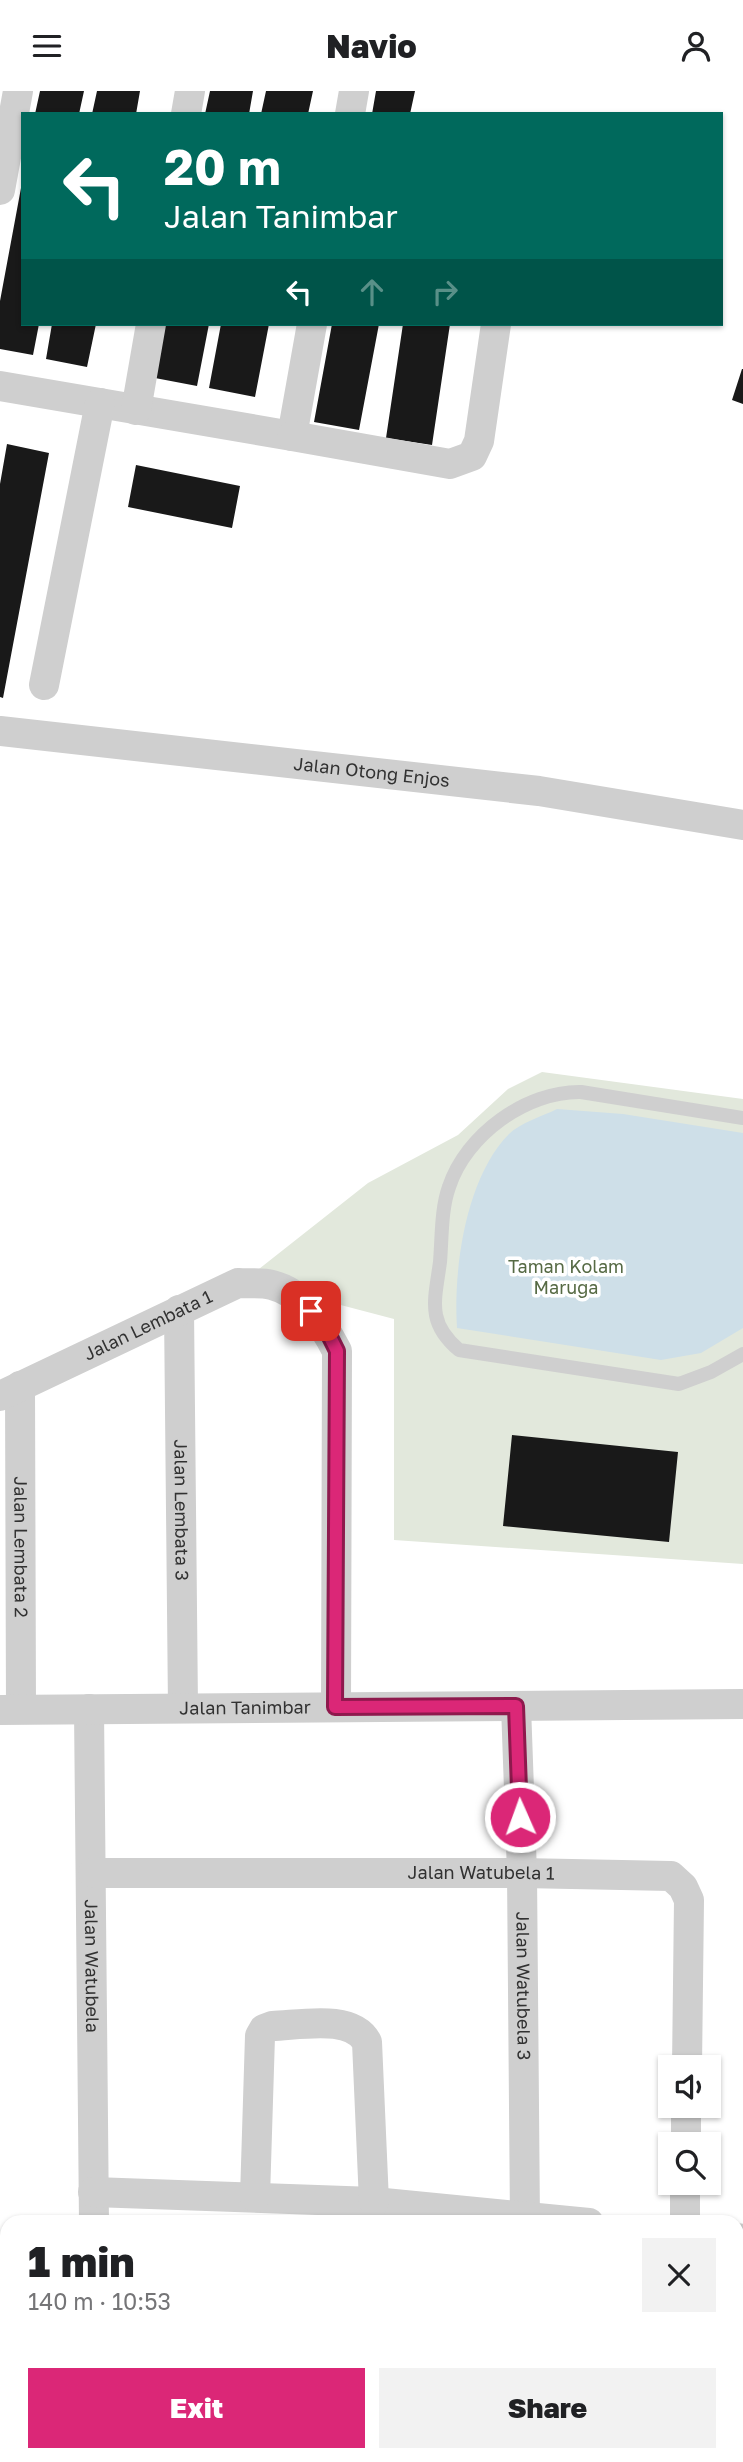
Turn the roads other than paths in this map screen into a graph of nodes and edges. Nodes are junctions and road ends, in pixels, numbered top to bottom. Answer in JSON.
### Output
{"nodes":[{"id":1,"x":18,"y":91,"type":"edge"},
{"id":2,"x":190,"y":91,"type":"edge"},
{"id":3,"x":354,"y":91,"type":"edge"},
{"id":4,"x":187,"y":112,"type":"edge"},
{"id":5,"x":350,"y":112,"type":"edge"},
{"id":6,"x":0,"y":190,"type":"edge"},
{"id":7,"x":151,"y":326,"type":"edge"},
{"id":8,"x":312,"y":326,"type":"edge"},
{"id":9,"x":496,"y":326,"type":"edge"},
{"id":10,"x":0,"y":386,"type":"edge"},
{"id":11,"x":100,"y":403,"type":"junction"},
{"id":12,"x":136,"y":409,"type":"junction"},
{"id":13,"x":292,"y":436,"type":"junction"},
{"id":14,"x":44,"y":685,"type":"dead end"},
{"id":15,"x":0,"y":731,"type":"edge"},
{"id":16,"x":743,"y":825,"type":"edge"},
{"id":17,"x":743,"y":1118,"type":"edge"},
{"id":18,"x":179,"y":1310,"type":"junction"},
{"id":19,"x":743,"y":1354,"type":"edge"},
{"id":20,"x":10,"y":1391,"type":"edge"},
{"id":21,"x":743,"y":1704,"type":"edge"},
{"id":22,"x":516,"y":1706,"type":"junction"},
{"id":23,"x":335,"y":1707,"type":"junction"},
{"id":24,"x":184,"y":1708,"type":"junction"},
{"id":25,"x":11,"y":1709,"type":"edge"},
{"id":26,"x":89,"y":1709,"type":"junction"},
{"id":27,"x":93,"y":1873,"type":"junction"},
{"id":28,"x":522,"y":1873,"type":"junction"},
{"id":29,"x":687,"y":2055,"type":"edge"},
{"id":30,"x":93,"y":2192,"type":"junction"},
{"id":31,"x":685,"y":2195,"type":"edge"},
{"id":32,"x":255,"y":2197,"type":"junction"},
{"id":33,"x":374,"y":2202,"type":"junction"},
{"id":34,"x":93,"y":2215,"type":"edge"},
{"id":35,"x":483,"y":2215,"type":"edge"},
{"id":36,"x":525,"y":2215,"type":"edge"},
{"id":37,"x":685,"y":2215,"type":"edge"}],
"edges":[{"from":1,"to":6,"type":"street"},
{"from":2,"to":4,"type":"street"},
{"from":3,"to":5,"type":"street"},
{"from":7,"to":12,"type":"street"},
{"from":8,"to":13,"type":"street"},
{"from":9,"to":13,"type":"street"},
{"from":10,"to":11,"type":"street"},
{"from":11,"to":12,"type":"street"},
{"from":11,"to":14,"type":"street"},
{"from":12,"to":13,"type":"street"},
{"from":15,"to":16,"type":"street","name":"Jalan Otong Enjos"},
{"from":17,"to":19,"type":"lane"},
{"from":18,"to":20,"type":"street","name":"Jalan Lembata 1"},
{"from":18,"to":23,"type":"street","name":"Jalan Lembata 1"},
{"from":18,"to":24,"type":"street","name":"Jalan Lembata 3"},
{"from":20,"to":25,"type":"street","name":"Jalan Lembata 2"},
{"from":21,"to":22,"type":"street","name":"Jalan Tanimbar"},
{"from":22,"to":23,"type":"street","name":"Jalan Tanimbar"},
{"from":22,"to":28,"type":"street","name":"Jalan Watubela 3"},
{"from":23,"to":24,"type":"street","name":"Jalan Tanimbar"},
{"from":24,"to":26,"type":"street","name":"Jalan Tanimbar"},
{"from":25,"to":26,"type":"street","name":"Jalan Tanimbar"},
{"from":26,"to":27,"type":"street","name":"Jalan Watubela"},
{"from":27,"to":28,"type":"street","name":"Jalan Watubela 1"},
{"from":27,"to":30,"type":"street","name":"Jalan Watubela"},
{"from":28,"to":29,"type":"street","name":"Jalan Watubela 1"},
{"from":28,"to":36,"type":"street","name":"Jalan Watubela 3"},
{"from":30,"to":32,"type":"street"},
{"from":30,"to":34,"type":"street","name":"Jalan Watubela"},
{"from":31,"to":37,"type":"street"},
{"from":32,"to":33,"type":"street"},
{"from":32,"to":33,"type":"street"},
{"from":33,"to":35,"type":"street"}]}
